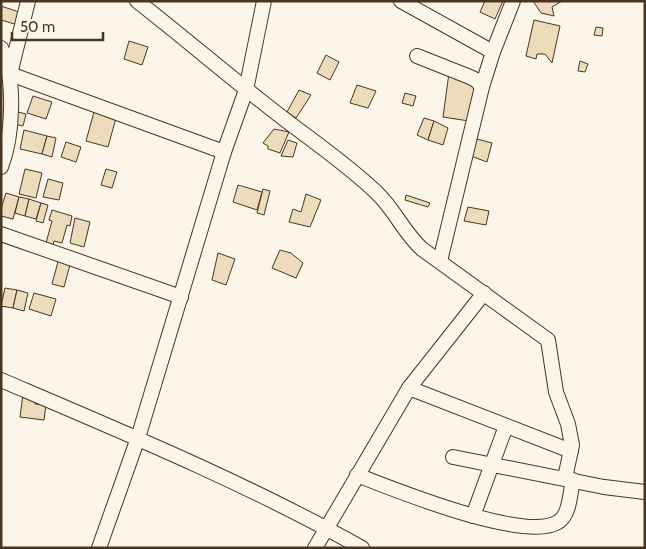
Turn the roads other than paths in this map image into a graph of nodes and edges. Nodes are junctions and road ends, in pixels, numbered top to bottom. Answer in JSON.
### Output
{"nodes":[{"id":1,"x":28,"y":1,"type":"edge"},
{"id":2,"x":137,"y":1,"type":"edge"},
{"id":3,"x":264,"y":1,"type":"edge"},
{"id":4,"x":401,"y":1,"type":"edge"},
{"id":5,"x":513,"y":1,"type":"edge"},
{"id":6,"x":1,"y":48,"type":"edge"},
{"id":7,"x":492,"y":52,"type":"junction"},
{"id":8,"x":417,"y":56,"type":"dead end"},
{"id":9,"x":10,"y":74,"type":"junction"},
{"id":10,"x":482,"y":87,"type":"junction"},
{"id":11,"x":246,"y":90,"type":"junction"},
{"id":12,"x":224,"y":152,"type":"junction"},
{"id":13,"x":1,"y":167,"type":"edge"},
{"id":14,"x":1,"y":234,"type":"edge"},
{"id":15,"x":440,"y":261,"type":"junction"},
{"id":16,"x":484,"y":292,"type":"junction"},
{"id":17,"x":181,"y":297,"type":"junction"},
{"id":18,"x":3,"y":378,"type":"edge"},
{"id":19,"x":409,"y":388,"type":"junction"},
{"id":20,"x":506,"y":426,"type":"junction"},
{"id":21,"x":138,"y":438,"type":"junction"},
{"id":22,"x":571,"y":451,"type":"junction"},
{"id":23,"x":453,"y":457,"type":"dead end"},
{"id":24,"x":492,"y":465,"type":"junction"},
{"id":25,"x":357,"y":475,"type":"junction"},
{"id":26,"x":569,"y":479,"type":"junction"},
{"id":27,"x":645,"y":492,"type":"edge"},
{"id":28,"x":473,"y":516,"type":"junction"},
{"id":29,"x":326,"y":528,"type":"junction"},
{"id":30,"x":99,"y":548,"type":"edge"},
{"id":31,"x":315,"y":548,"type":"edge"},
{"id":32,"x":362,"y":548,"type":"edge"}],
"edges":[{"from":1,"to":9,"type":"street"},
{"from":2,"to":11,"type":"street"},
{"from":3,"to":11,"type":"street"},
{"from":4,"to":7,"type":"street"},
{"from":5,"to":7,"type":"street"},
{"from":6,"to":9,"type":"street"},
{"from":7,"to":10,"type":"street"},
{"from":8,"to":10,"type":"street"},
{"from":9,"to":12,"type":"street"},
{"from":9,"to":13,"type":"street"},
{"from":10,"to":15,"type":"street"},
{"from":11,"to":12,"type":"street"},
{"from":11,"to":15,"type":"street"},
{"from":12,"to":17,"type":"street"},
{"from":14,"to":17,"type":"street"},
{"from":15,"to":16,"type":"street"},
{"from":16,"to":19,"type":"street"},
{"from":16,"to":22,"type":"street"},
{"from":17,"to":21,"type":"street"},
{"from":18,"to":21,"type":"street"},
{"from":19,"to":20,"type":"street"},
{"from":19,"to":25,"type":"street"},
{"from":20,"to":22,"type":"street"},
{"from":20,"to":24,"type":"street"},
{"from":21,"to":29,"type":"street"},
{"from":21,"to":30,"type":"street"},
{"from":22,"to":26,"type":"street"},
{"from":23,"to":24,"type":"street"},
{"from":24,"to":26,"type":"street"},
{"from":24,"to":28,"type":"street"},
{"from":25,"to":28,"type":"street"},
{"from":25,"to":29,"type":"street"},
{"from":26,"to":27,"type":"street"},
{"from":26,"to":28,"type":"street"},
{"from":29,"to":31,"type":"street"},
{"from":29,"to":32,"type":"street"}]}
